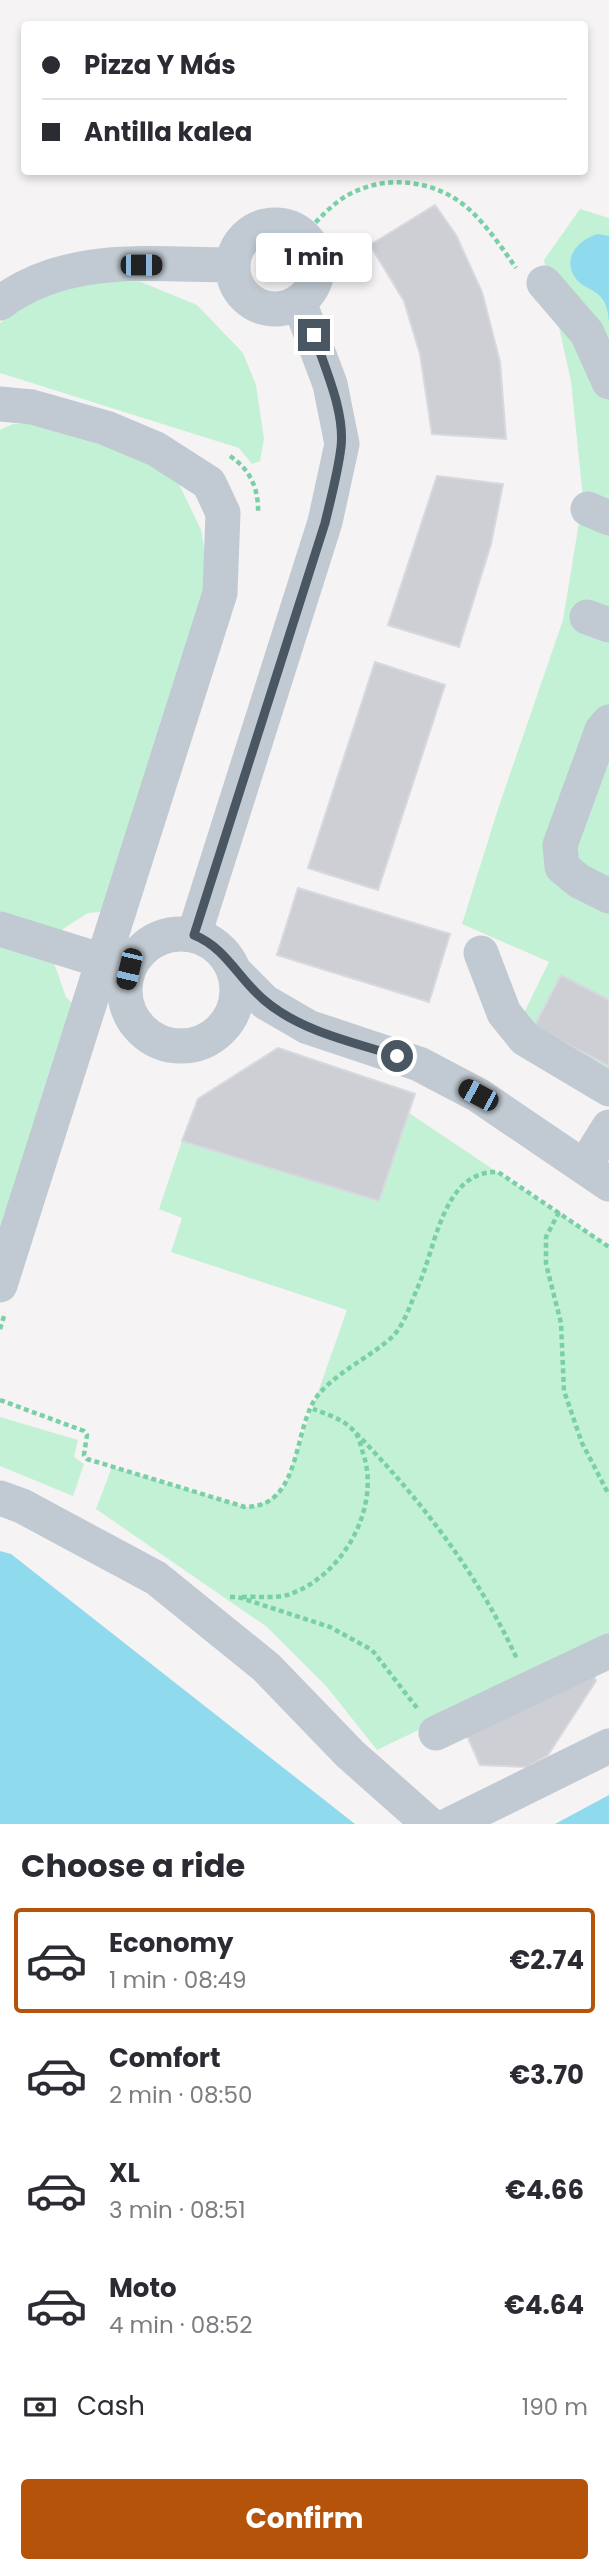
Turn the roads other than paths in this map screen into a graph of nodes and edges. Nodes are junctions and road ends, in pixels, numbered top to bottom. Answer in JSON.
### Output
{"nodes":[{"id":1,"x":233,"y":265,"type":"junction"},
{"id":2,"x":544,"y":283,"type":"road end"},
{"id":3,"x":0,"y":303,"type":"edge"},
{"id":4,"x":299,"y":303,"type":"junction"},
{"id":5,"x":609,"y":382,"type":"edge"},
{"id":6,"x":0,"y":404,"type":"edge"},
{"id":7,"x":609,"y":722,"type":"edge"},
{"id":8,"x":609,"y":896,"type":"edge"},
{"id":9,"x":0,"y":929,"type":"edge"},
{"id":10,"x":194,"y":935,"type":"junction"},
{"id":11,"x":481,"y":953,"type":"dead end"},
{"id":12,"x":115,"y":964,"type":"junction"},
{"id":13,"x":235,"y":972,"type":"junction"},
{"id":14,"x":308,"y":1027,"type":"junction"},
{"id":15,"x":220,"y":1031,"type":"junction"},
{"id":16,"x":609,"y":1089,"type":"edge"},
{"id":17,"x":609,"y":1127,"type":"edge"},
{"id":18,"x":596,"y":1175,"type":"edge"},
{"id":19,"x":0,"y":1285,"type":"edge"},
{"id":20,"x":0,"y":1498,"type":"edge"},
{"id":21,"x":609,"y":1651,"type":"edge"},
{"id":22,"x":436,"y":1732,"type":"road end"},
{"id":23,"x":609,"y":1746,"type":"edge"},
{"id":24,"x":429,"y":1824,"type":"edge"},
{"id":25,"x":452,"y":1824,"type":"edge"}],
"edges":[{"from":1,"to":3,"type":"street"},
{"from":1,"to":4,"type":"street"},
{"from":1,"to":4,"type":"street"},
{"from":2,"to":5,"type":"street"},
{"from":4,"to":10,"type":"street"},
{"from":6,"to":12,"type":"street"},
{"from":7,"to":8,"type":"street"},
{"from":9,"to":12,"type":"street"},
{"from":10,"to":12,"type":"street"},
{"from":10,"to":13,"type":"street"},
{"from":11,"to":16,"type":"street"},
{"from":12,"to":15,"type":"street"},
{"from":12,"to":19,"type":"street"},
{"from":13,"to":14,"type":"street"},
{"from":13,"to":15,"type":"street"},
{"from":14,"to":15,"type":"street"},
{"from":14,"to":18,"type":"street"},
{"from":17,"to":18,"type":"street"},
{"from":20,"to":24,"type":"street"},
{"from":21,"to":22,"type":"street"},
{"from":23,"to":25,"type":"street"}]}
